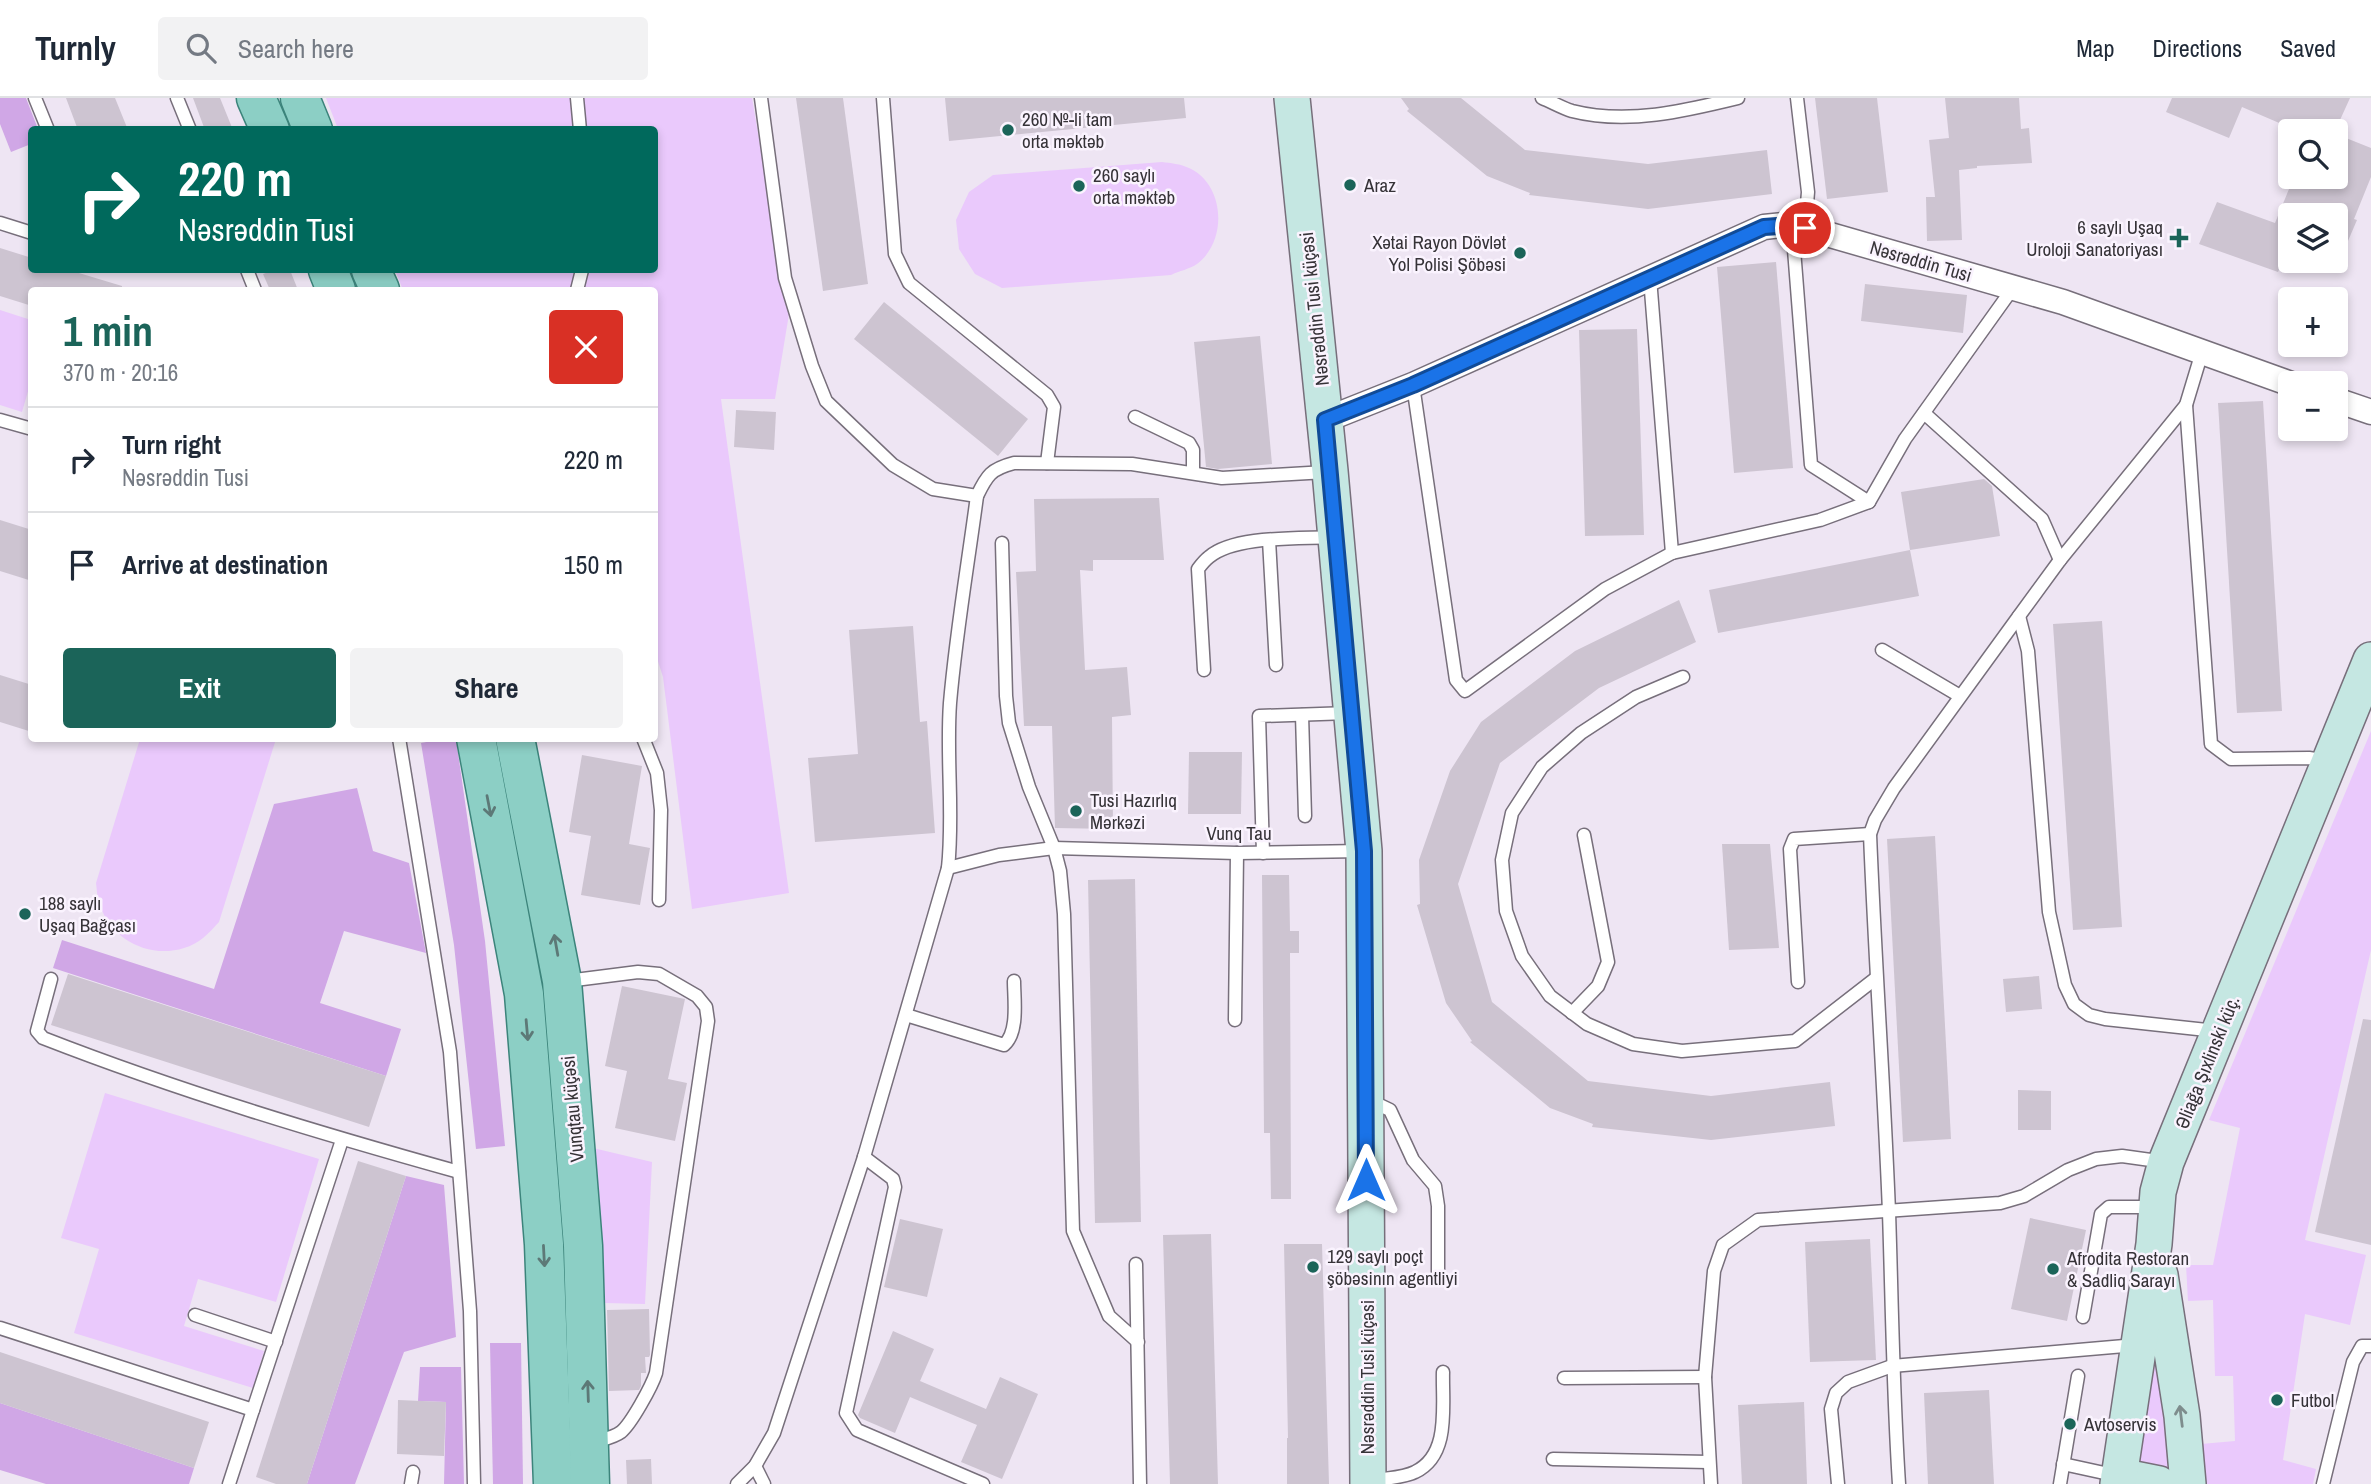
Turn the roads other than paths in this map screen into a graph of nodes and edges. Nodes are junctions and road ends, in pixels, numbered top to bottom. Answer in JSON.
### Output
{"nodes":[{"id":1,"x":35,"y":98,"type":"edge"},
{"id":2,"x":177,"y":98,"type":"edge"},
{"id":3,"x":256,"y":98,"type":"edge"},
{"id":4,"x":300,"y":98,"type":"edge"},
{"id":5,"x":577,"y":98,"type":"edge"},
{"id":6,"x":761,"y":98,"type":"edge"},
{"id":7,"x":883,"y":98,"type":"edge"},
{"id":8,"x":1292,"y":98,"type":"edge"},
{"id":9,"x":1542,"y":98,"type":"edge"},
{"id":10,"x":1738,"y":98,"type":"edge"},
{"id":11,"x":1797,"y":98,"type":"edge"},
{"id":12,"x":46,"y":126,"type":"edge"},
{"id":13,"x":188,"y":126,"type":"edge"},
{"id":14,"x":268,"y":126,"type":"edge"},
{"id":15,"x":311,"y":126,"type":"edge"},
{"id":16,"x":580,"y":126,"type":"edge"},
{"id":17,"x":0,"y":223,"type":"edge"},
{"id":18,"x":1798,"y":226,"type":"junction"},
{"id":19,"x":28,"y":232,"type":"edge"},
{"id":20,"x":1650,"y":278,"type":"junction"},
{"id":21,"x":2013,"y":288,"type":"junction"},
{"id":22,"x":2202,"y":352,"type":"junction"},
{"id":23,"x":2278,"y":379,"type":"edge"},
{"id":24,"x":1413,"y":385,"type":"junction"},
{"id":25,"x":2348,"y":404,"type":"edge"},
{"id":26,"x":2186,"y":405,"type":"junction"},
{"id":27,"x":2371,"y":412,"type":"edge"},
{"id":28,"x":1924,"y":413,"type":"junction"},
{"id":29,"x":1135,"y":417,"type":"dead end"},
{"id":30,"x":0,"y":420,"type":"edge"},
{"id":31,"x":1325,"y":420,"type":"junction"},
{"id":32,"x":28,"y":428,"type":"edge"},
{"id":33,"x":1047,"y":463,"type":"junction"},
{"id":34,"x":1330,"y":471,"type":"junction"},
{"id":35,"x":1193,"y":473,"type":"junction"},
{"id":36,"x":977,"y":496,"type":"junction"},
{"id":37,"x":1869,"y":502,"type":"junction"},
{"id":38,"x":1335,"y":537,"type":"junction"},
{"id":39,"x":1269,"y":540,"type":"junction"},
{"id":40,"x":1002,"y":543,"type":"dead end"},
{"id":41,"x":1672,"y":553,"type":"junction"},
{"id":42,"x":2060,"y":560,"type":"junction"},
{"id":43,"x":2019,"y":616,"type":"junction"},
{"id":44,"x":1882,"y":649,"type":"dead end"},
{"id":45,"x":1276,"y":665,"type":"dead end"},
{"id":46,"x":1204,"y":670,"type":"dead end"},
{"id":47,"x":1683,"y":677,"type":"dead end"},
{"id":48,"x":2368,"y":677,"type":"edge"},
{"id":49,"x":1960,"y":696,"type":"junction"},
{"id":50,"x":1351,"y":713,"type":"junction"},
{"id":51,"x":1302,"y":715,"type":"junction"},
{"id":52,"x":400,"y":742,"type":"edge"},
{"id":53,"x":477,"y":742,"type":"edge"},
{"id":54,"x":515,"y":742,"type":"edge"},
{"id":55,"x":645,"y":742,"type":"edge"},
{"id":56,"x":2329,"y":761,"type":"junction"},
{"id":57,"x":1306,"y":816,"type":"dead end"},
{"id":58,"x":1870,"y":834,"type":"junction"},
{"id":59,"x":1584,"y":835,"type":"dead end"},
{"id":60,"x":1054,"y":848,"type":"junction"},
{"id":61,"x":1364,"y":851,"type":"junction"},
{"id":62,"x":1237,"y":853,"type":"junction"},
{"id":63,"x":1263,"y":853,"type":"junction"},
{"id":64,"x":948,"y":868,"type":"junction"},
{"id":65,"x":659,"y":900,"type":"dead end"},
{"id":66,"x":51,"y":979,"type":"dead end"},
{"id":67,"x":1875,"y":979,"type":"junction"},
{"id":68,"x":562,"y":981,"type":"junction"},
{"id":69,"x":1014,"y":981,"type":"dead end"},
{"id":70,"x":1798,"y":982,"type":"dead end"},
{"id":71,"x":1573,"y":1013,"type":"junction"},
{"id":72,"x":906,"y":1015,"type":"junction"},
{"id":73,"x":1235,"y":1020,"type":"dead end"},
{"id":74,"x":2220,"y":1031,"type":"junction"},
{"id":75,"x":1365,"y":1098,"type":"junction"},
{"id":76,"x":342,"y":1140,"type":"junction"},
{"id":77,"x":864,"y":1157,"type":"junction"},
{"id":78,"x":2166,"y":1162,"type":"junction"},
{"id":79,"x":459,"y":1172,"type":"junction"},
{"id":80,"x":2156,"y":1207,"type":"junction"},
{"id":81,"x":1889,"y":1211,"type":"junction"},
{"id":82,"x":2154,"y":1244,"type":"junction"},
{"id":83,"x":1136,"y":1264,"type":"dead end"},
{"id":84,"x":1438,"y":1277,"type":"dead end"},
{"id":85,"x":195,"y":1315,"type":"dead end"},
{"id":86,"x":2083,"y":1317,"type":"dead end"},
{"id":87,"x":0,"y":1328,"type":"edge"},
{"id":88,"x":276,"y":1342,"type":"junction"},
{"id":89,"x":1138,"y":1342,"type":"junction"},
{"id":90,"x":2140,"y":1345,"type":"junction"},
{"id":91,"x":2371,"y":1346,"type":"edge"},
{"id":92,"x":1892,"y":1366,"type":"junction"},
{"id":93,"x":1443,"y":1372,"type":"dead end"},
{"id":94,"x":2078,"y":1376,"type":"dead end"},
{"id":95,"x":1705,"y":1377,"type":"junction"},
{"id":96,"x":1564,"y":1378,"type":"dead end"},
{"id":97,"x":253,"y":1410,"type":"junction"},
{"id":98,"x":590,"y":1443,"type":"junction"},
{"id":99,"x":1553,"y":1459,"type":"dead end"},
{"id":100,"x":1709,"y":1462,"type":"junction"},
{"id":101,"x":2063,"y":1464,"type":"junction"},
{"id":102,"x":755,"y":1466,"type":"junction"},
{"id":103,"x":2118,"y":1480,"type":"edge"},
{"id":104,"x":1368,"y":1483,"type":"edge"},
{"id":105,"x":229,"y":1484,"type":"edge"},
{"id":106,"x":474,"y":1484,"type":"edge"},
{"id":107,"x":553,"y":1484,"type":"edge"},
{"id":108,"x":590,"y":1484,"type":"edge"},
{"id":109,"x":737,"y":1484,"type":"edge"},
{"id":110,"x":764,"y":1484,"type":"edge"},
{"id":111,"x":983,"y":1484,"type":"edge"},
{"id":112,"x":1140,"y":1484,"type":"edge"},
{"id":113,"x":1711,"y":1484,"type":"edge"},
{"id":114,"x":1838,"y":1484,"type":"edge"},
{"id":115,"x":1899,"y":1484,"type":"edge"},
{"id":116,"x":2060,"y":1484,"type":"edge"},
{"id":117,"x":2159,"y":1484,"type":"edge"},
{"id":118,"x":2188,"y":1484,"type":"edge"},
{"id":119,"x":2322,"y":1484,"type":"edge"}],
"edges":[{"from":1,"to":12,"type":"lane"},
{"from":2,"to":13,"type":"lane"},
{"from":3,"to":14,"type":"main road"},
{"from":4,"to":15,"type":"main road"},
{"from":5,"to":16,"type":"lane"},
{"from":6,"to":36,"type":"lane"},
{"from":7,"to":33,"type":"lane"},
{"from":8,"to":31,"type":"main road","name":"Nəsrəddin Tusi küçəsi"},
{"from":9,"to":10,"type":"lane"},
{"from":11,"to":18,"type":"lane"},
{"from":17,"to":19,"type":"lane"},
{"from":18,"to":20,"type":"street","name":"Nəsrəddin Tusi"},
{"from":18,"to":21,"type":"street","name":"Nəsrəddin Tusi"},
{"from":18,"to":37,"type":"lane"},
{"from":20,"to":24,"type":"street","name":"Nəsrəddin Tusi"},
{"from":20,"to":41,"type":"lane"},
{"from":21,"to":22,"type":"street","name":"Nəsrəddin Tusi"},
{"from":21,"to":28,"type":"lane"},
{"from":22,"to":23,"type":"street","name":"Nəsrəddin Tusi"},
{"from":22,"to":26,"type":"lane"},
{"from":24,"to":31,"type":"street","name":"Nəsrəddin Tusi"},
{"from":24,"to":41,"type":"lane"},
{"from":25,"to":27,"type":"street"},
{"from":26,"to":42,"type":"lane"},
{"from":26,"to":56,"type":"lane"},
{"from":28,"to":37,"type":"lane"},
{"from":28,"to":42,"type":"lane"},
{"from":29,"to":35,"type":"lane"},
{"from":30,"to":32,"type":"lane"},
{"from":31,"to":34,"type":"main road","name":"Nəsrəddin Tusi küçəsi"},
{"from":33,"to":35,"type":"lane"},
{"from":33,"to":36,"type":"lane"},
{"from":34,"to":35,"type":"lane"},
{"from":34,"to":38,"type":"main road","name":"Nəsrəddin Tusi küçəsi"},
{"from":36,"to":64,"type":"lane"},
{"from":37,"to":41,"type":"lane"},
{"from":38,"to":39,"type":"lane"},
{"from":38,"to":50,"type":"main road","name":"Nəsrəddin Tusi küçəsi"},
{"from":39,"to":45,"type":"lane"},
{"from":39,"to":46,"type":"lane"},
{"from":40,"to":60,"type":"lane"},
{"from":42,"to":43,"type":"lane"},
{"from":43,"to":49,"type":"lane"},
{"from":43,"to":74,"type":"lane"},
{"from":44,"to":49,"type":"lane"},
{"from":47,"to":71,"type":"lane"},
{"from":48,"to":56,"type":"main road","name":"Əliağa Şıxlinski küç."},
{"from":49,"to":58,"type":"lane"},
{"from":50,"to":51,"type":"lane"},
{"from":50,"to":61,"type":"main road","name":"Nəsrəddin Tusi küçəsi"},
{"from":51,"to":57,"type":"lane"},
{"from":51,"to":63,"type":"lane"},
{"from":52,"to":79,"type":"lane"},
{"from":53,"to":107,"type":"main road","name":"Vunqtau küçəsi","one_way":true},
{"from":68,"to":54,"type":"main road","name":"Vunqtau küçəsi","one_way":true},
{"from":55,"to":65,"type":"lane"},
{"from":56,"to":74,"type":"main road","name":"Əliağa Şıxlinski küç."},
{"from":58,"to":67,"type":"lane"},
{"from":58,"to":70,"type":"lane"},
{"from":59,"to":71,"type":"lane"},
{"from":60,"to":62,"type":"lane","name":"Vunq Tau"},
{"from":60,"to":64,"type":"lane","name":"Vunq Tau"},
{"from":60,"to":89,"type":"lane"},
{"from":61,"to":63,"type":"lane","name":"Vunq Tau"},
{"from":61,"to":75,"type":"main road","name":"Nəsrəddin Tusi küçəsi"},
{"from":62,"to":63,"type":"lane","name":"Vunq Tau"},
{"from":62,"to":73,"type":"lane"},
{"from":64,"to":72,"type":"lane"},
{"from":66,"to":76,"type":"lane"},
{"from":67,"to":71,"type":"lane"},
{"from":67,"to":81,"type":"lane"},
{"from":98,"to":68,"type":"main road","name":"Vunqtau küçəsi","one_way":true},
{"from":68,"to":98,"type":"lane"},
{"from":69,"to":72,"type":"lane"},
{"from":72,"to":77,"type":"lane"},
{"from":74,"to":78,"type":"main road","name":"Əliağa Şıxlinski küç."},
{"from":75,"to":84,"type":"lane"},
{"from":75,"to":104,"type":"main road","name":"Nəsrəddin Tusi küçəsi"},
{"from":76,"to":79,"type":"lane"},
{"from":76,"to":88,"type":"lane"},
{"from":77,"to":102,"type":"lane"},
{"from":77,"to":111,"type":"lane"},
{"from":78,"to":80,"type":"main road","name":"Əliağa Şıxlinski küç."},
{"from":78,"to":81,"type":"lane"},
{"from":79,"to":106,"type":"lane"},
{"from":80,"to":82,"type":"main road","name":"Əliağa Şıxlinski küç."},
{"from":80,"to":86,"type":"lane"},
{"from":81,"to":92,"type":"lane"},
{"from":81,"to":95,"type":"lane"},
{"from":82,"to":90,"type":"main road","name":"Əliağa Şıxlinski küç."},
{"from":118,"to":82,"type":"main road","one_way":true},
{"from":83,"to":89,"type":"lane"},
{"from":85,"to":88,"type":"lane"},
{"from":87,"to":97,"type":"lane"},
{"from":88,"to":97,"type":"lane"},
{"from":89,"to":112,"type":"lane"},
{"from":90,"to":92,"type":"lane"},
{"from":90,"to":103,"type":"main road","name":"Əliağa Şıxlinski küç."},
{"from":91,"to":119,"type":"lane"},
{"from":92,"to":114,"type":"lane"},
{"from":92,"to":115,"type":"lane"},
{"from":93,"to":104,"type":"lane"},
{"from":94,"to":101,"type":"lane"},
{"from":95,"to":96,"type":"lane"},
{"from":95,"to":100,"type":"lane"},
{"from":97,"to":105,"type":"lane"},
{"from":98,"to":108,"type":"main road","name":"Vunqtau küçəsi"},
{"from":99,"to":100,"type":"lane"},
{"from":100,"to":113,"type":"lane"},
{"from":101,"to":103,"type":"lane"},
{"from":101,"to":116,"type":"lane"},
{"from":102,"to":109,"type":"lane"},
{"from":102,"to":110,"type":"lane"},
{"from":103,"to":117,"type":"main road"}]}
